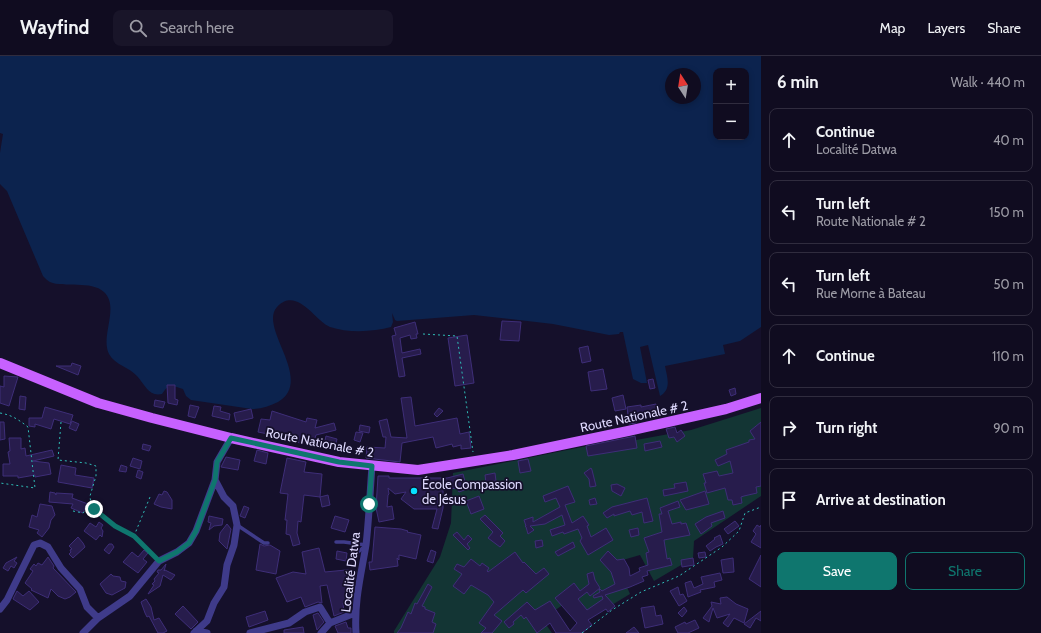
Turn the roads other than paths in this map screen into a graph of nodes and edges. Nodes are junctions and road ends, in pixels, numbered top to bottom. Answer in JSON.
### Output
{"nodes":[{"id":1,"x":0,"y":363,"type":"edge"},
{"id":2,"x":761,"y":398,"type":"edge"},
{"id":3,"x":231,"y":438,"type":"junction"},
{"id":4,"x":372,"y":466,"type":"junction"},
{"id":5,"x":215,"y":480,"type":"junction"},
{"id":6,"x":237,"y":525,"type":"junction"},
{"id":7,"x":336,"y":542,"type":"dead end"},
{"id":8,"x":268,"y":543,"type":"dead end"},
{"id":9,"x":366,"y":545,"type":"junction"},
{"id":10,"x":349,"y":560,"type":"dead end"},
{"id":11,"x":0,"y":609,"type":"edge"},
{"id":12,"x":355,"y":613,"type":"junction"},
{"id":13,"x":98,"y":618,"type":"junction"},
{"id":14,"x":330,"y":623,"type":"junction"},
{"id":15,"x":195,"y":632,"type":"edge"},
{"id":16,"x":82,"y":633,"type":"edge"},
{"id":17,"x":207,"y":633,"type":"edge"},
{"id":18,"x":250,"y":633,"type":"edge"},
{"id":19,"x":321,"y":633,"type":"edge"},
{"id":20,"x":356,"y":633,"type":"edge"}],
"edges":[{"from":1,"to":3,"type":"main road","name":"Route Nationale # 2"},
{"from":2,"to":4,"type":"main road","name":"Route Nationale # 2"},
{"from":3,"to":4,"type":"main road","name":"Route Nationale # 2"},
{"from":3,"to":5,"type":"street"},
{"from":4,"to":9,"type":"street","name":"Localité Datwa"},
{"from":5,"to":6,"type":"street"},
{"from":5,"to":13,"type":"street"},
{"from":6,"to":8,"type":"lane"},
{"from":6,"to":15,"type":"street"},
{"from":7,"to":9,"type":"lane"},
{"from":9,"to":10,"type":"lane"},
{"from":9,"to":12,"type":"street","name":"Localité Datwa"},
{"from":11,"to":13,"type":"street"},
{"from":12,"to":14,"type":"street"},
{"from":12,"to":20,"type":"street","name":"Localité Datwa"},
{"from":13,"to":16,"type":"street"},
{"from":14,"to":18,"type":"street"},
{"from":14,"to":19,"type":"street"},
{"from":15,"to":17,"type":"street"}]}
